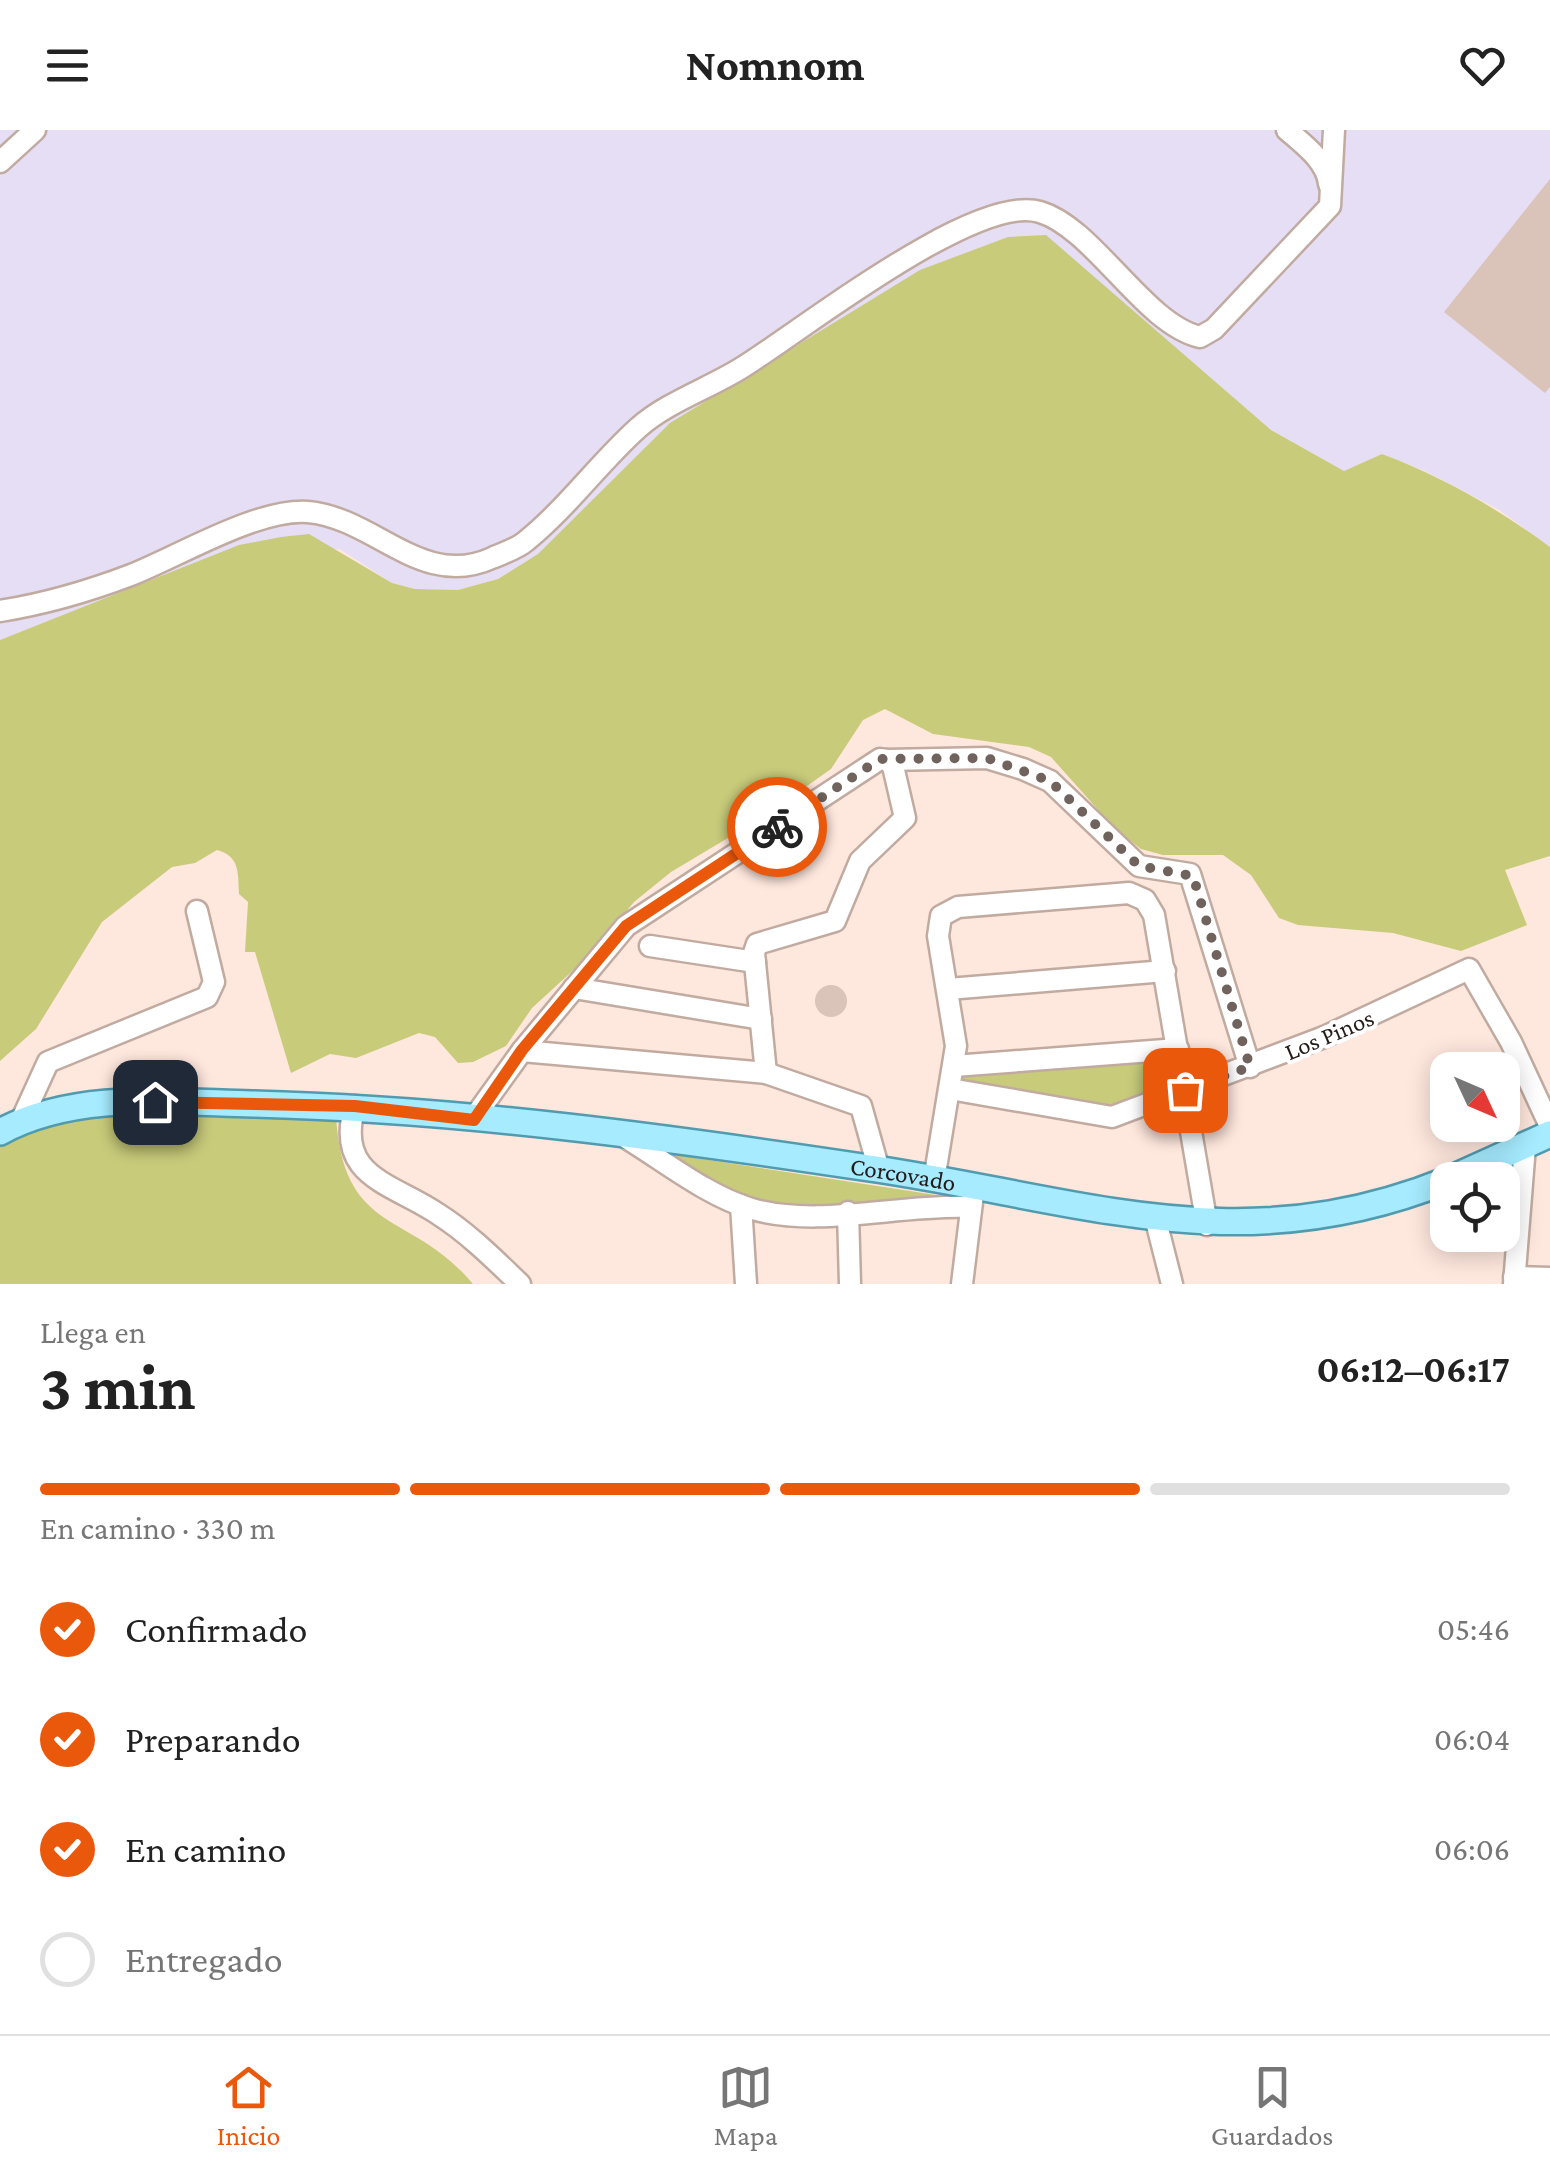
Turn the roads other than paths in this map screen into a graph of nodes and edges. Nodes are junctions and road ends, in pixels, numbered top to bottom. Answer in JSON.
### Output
{"nodes":[{"id":1,"x":35,"y":130,"type":"edge"},
{"id":2,"x":1287,"y":130,"type":"edge"},
{"id":3,"x":1334,"y":130,"type":"edge"},
{"id":4,"x":0,"y":162,"type":"edge"},
{"id":5,"x":1330,"y":206,"type":"junction"},
{"id":6,"x":0,"y":611,"type":"edge"},
{"id":7,"x":887,"y":760,"type":"junction"},
{"id":8,"x":197,"y":910,"type":"dead end"},
{"id":9,"x":650,"y":946,"type":"dead end"},
{"id":10,"x":755,"y":962,"type":"junction"},
{"id":11,"x":1165,"y":971,"type":"junction"},
{"id":12,"x":574,"y":988,"type":"junction"},
{"id":13,"x":948,"y":990,"type":"junction"},
{"id":14,"x":761,"y":1020,"type":"junction"},
{"id":15,"x":1178,"y":1049,"type":"junction"},
{"id":16,"x":522,"y":1050,"type":"junction"},
{"id":17,"x":954,"y":1066,"type":"junction"},
{"id":18,"x":1250,"y":1067,"type":"junction"},
{"id":19,"x":766,"y":1073,"type":"junction"},
{"id":20,"x":950,"y":1090,"type":"junction"},
{"id":21,"x":1185,"y":1090,"type":"junction"},
{"id":22,"x":355,"y":1106,"type":"junction"},
{"id":23,"x":474,"y":1120,"type":"junction"},
{"id":24,"x":10,"y":1126,"type":"edge"},
{"id":25,"x":1550,"y":1126,"type":"edge"},
{"id":26,"x":1550,"y":1134,"type":"edge"},
{"id":27,"x":623,"y":1136,"type":"junction"},
{"id":28,"x":1525,"y":1146,"type":"junction"},
{"id":29,"x":1489,"y":1162,"type":"edge"},
{"id":30,"x":879,"y":1170,"type":"junction"},
{"id":31,"x":934,"y":1180,"type":"junction"},
{"id":32,"x":1430,"y":1187,"type":"edge"},
{"id":33,"x":972,"y":1197,"type":"junction"},
{"id":34,"x":740,"y":1205,"type":"junction"},
{"id":35,"x":848,"y":1212,"type":"junction"},
{"id":36,"x":1155,"y":1218,"type":"junction"},
{"id":37,"x":1207,"y":1224,"type":"junction"},
{"id":38,"x":1550,"y":1278,"type":"edge"},
{"id":39,"x":1514,"y":1281,"type":"edge"},
{"id":40,"x":520,"y":1284,"type":"edge"},
{"id":41,"x":746,"y":1284,"type":"edge"},
{"id":42,"x":850,"y":1284,"type":"edge"},
{"id":43,"x":962,"y":1284,"type":"edge"},
{"id":44,"x":1172,"y":1284,"type":"edge"}],
"edges":[{"from":1,"to":4,"type":"street"},
{"from":2,"to":5,"type":"street"},
{"from":3,"to":5,"type":"street"},
{"from":5,"to":6,"type":"street"},
{"from":7,"to":10,"type":"street"},
{"from":7,"to":12,"type":"street"},
{"from":7,"to":18,"type":"street"},
{"from":8,"to":24,"type":"street"},
{"from":9,"to":10,"type":"street"},
{"from":10,"to":14,"type":"street"},
{"from":11,"to":13,"type":"street"},
{"from":11,"to":13,"type":"street"},
{"from":11,"to":15,"type":"street"},
{"from":12,"to":14,"type":"street"},
{"from":12,"to":16,"type":"street"},
{"from":13,"to":17,"type":"street"},
{"from":14,"to":19,"type":"street"},
{"from":15,"to":17,"type":"street"},
{"from":15,"to":21,"type":"street"},
{"from":16,"to":19,"type":"street"},
{"from":16,"to":23,"type":"street"},
{"from":17,"to":20,"type":"street"},
{"from":18,"to":21,"type":"street","name":"Los Pinos"},
{"from":18,"to":25,"type":"street","name":"Los Pinos"},
{"from":19,"to":30,"type":"street"},
{"from":20,"to":21,"type":"street","name":"Los Pinos"},
{"from":20,"to":31,"type":"street"},
{"from":21,"to":37,"type":"street"},
{"from":22,"to":23,"type":"main road","name":"Corcovado"},
{"from":22,"to":24,"type":"main road","name":"Corcovado"},
{"from":22,"to":40,"type":"street"},
{"from":23,"to":27,"type":"main road","name":"Corcovado"},
{"from":26,"to":28,"type":"main road","name":"Corcovado"},
{"from":27,"to":30,"type":"main road","name":"Corcovado"},
{"from":27,"to":34,"type":"street"},
{"from":28,"to":29,"type":"main road","name":"Corcovado"},
{"from":28,"to":39,"type":"street"},
{"from":30,"to":31,"type":"main road","name":"Corcovado"},
{"from":31,"to":33,"type":"main road","name":"Corcovado"},
{"from":32,"to":37,"type":"main road","name":"Corcovado"},
{"from":33,"to":35,"type":"street"},
{"from":33,"to":36,"type":"main road","name":"Corcovado"},
{"from":33,"to":43,"type":"street"},
{"from":34,"to":35,"type":"street"},
{"from":34,"to":41,"type":"street"},
{"from":35,"to":42,"type":"street"},
{"from":36,"to":37,"type":"main road","name":"Corcovado"},
{"from":36,"to":44,"type":"street"},
{"from":38,"to":39,"type":"street"}]}
